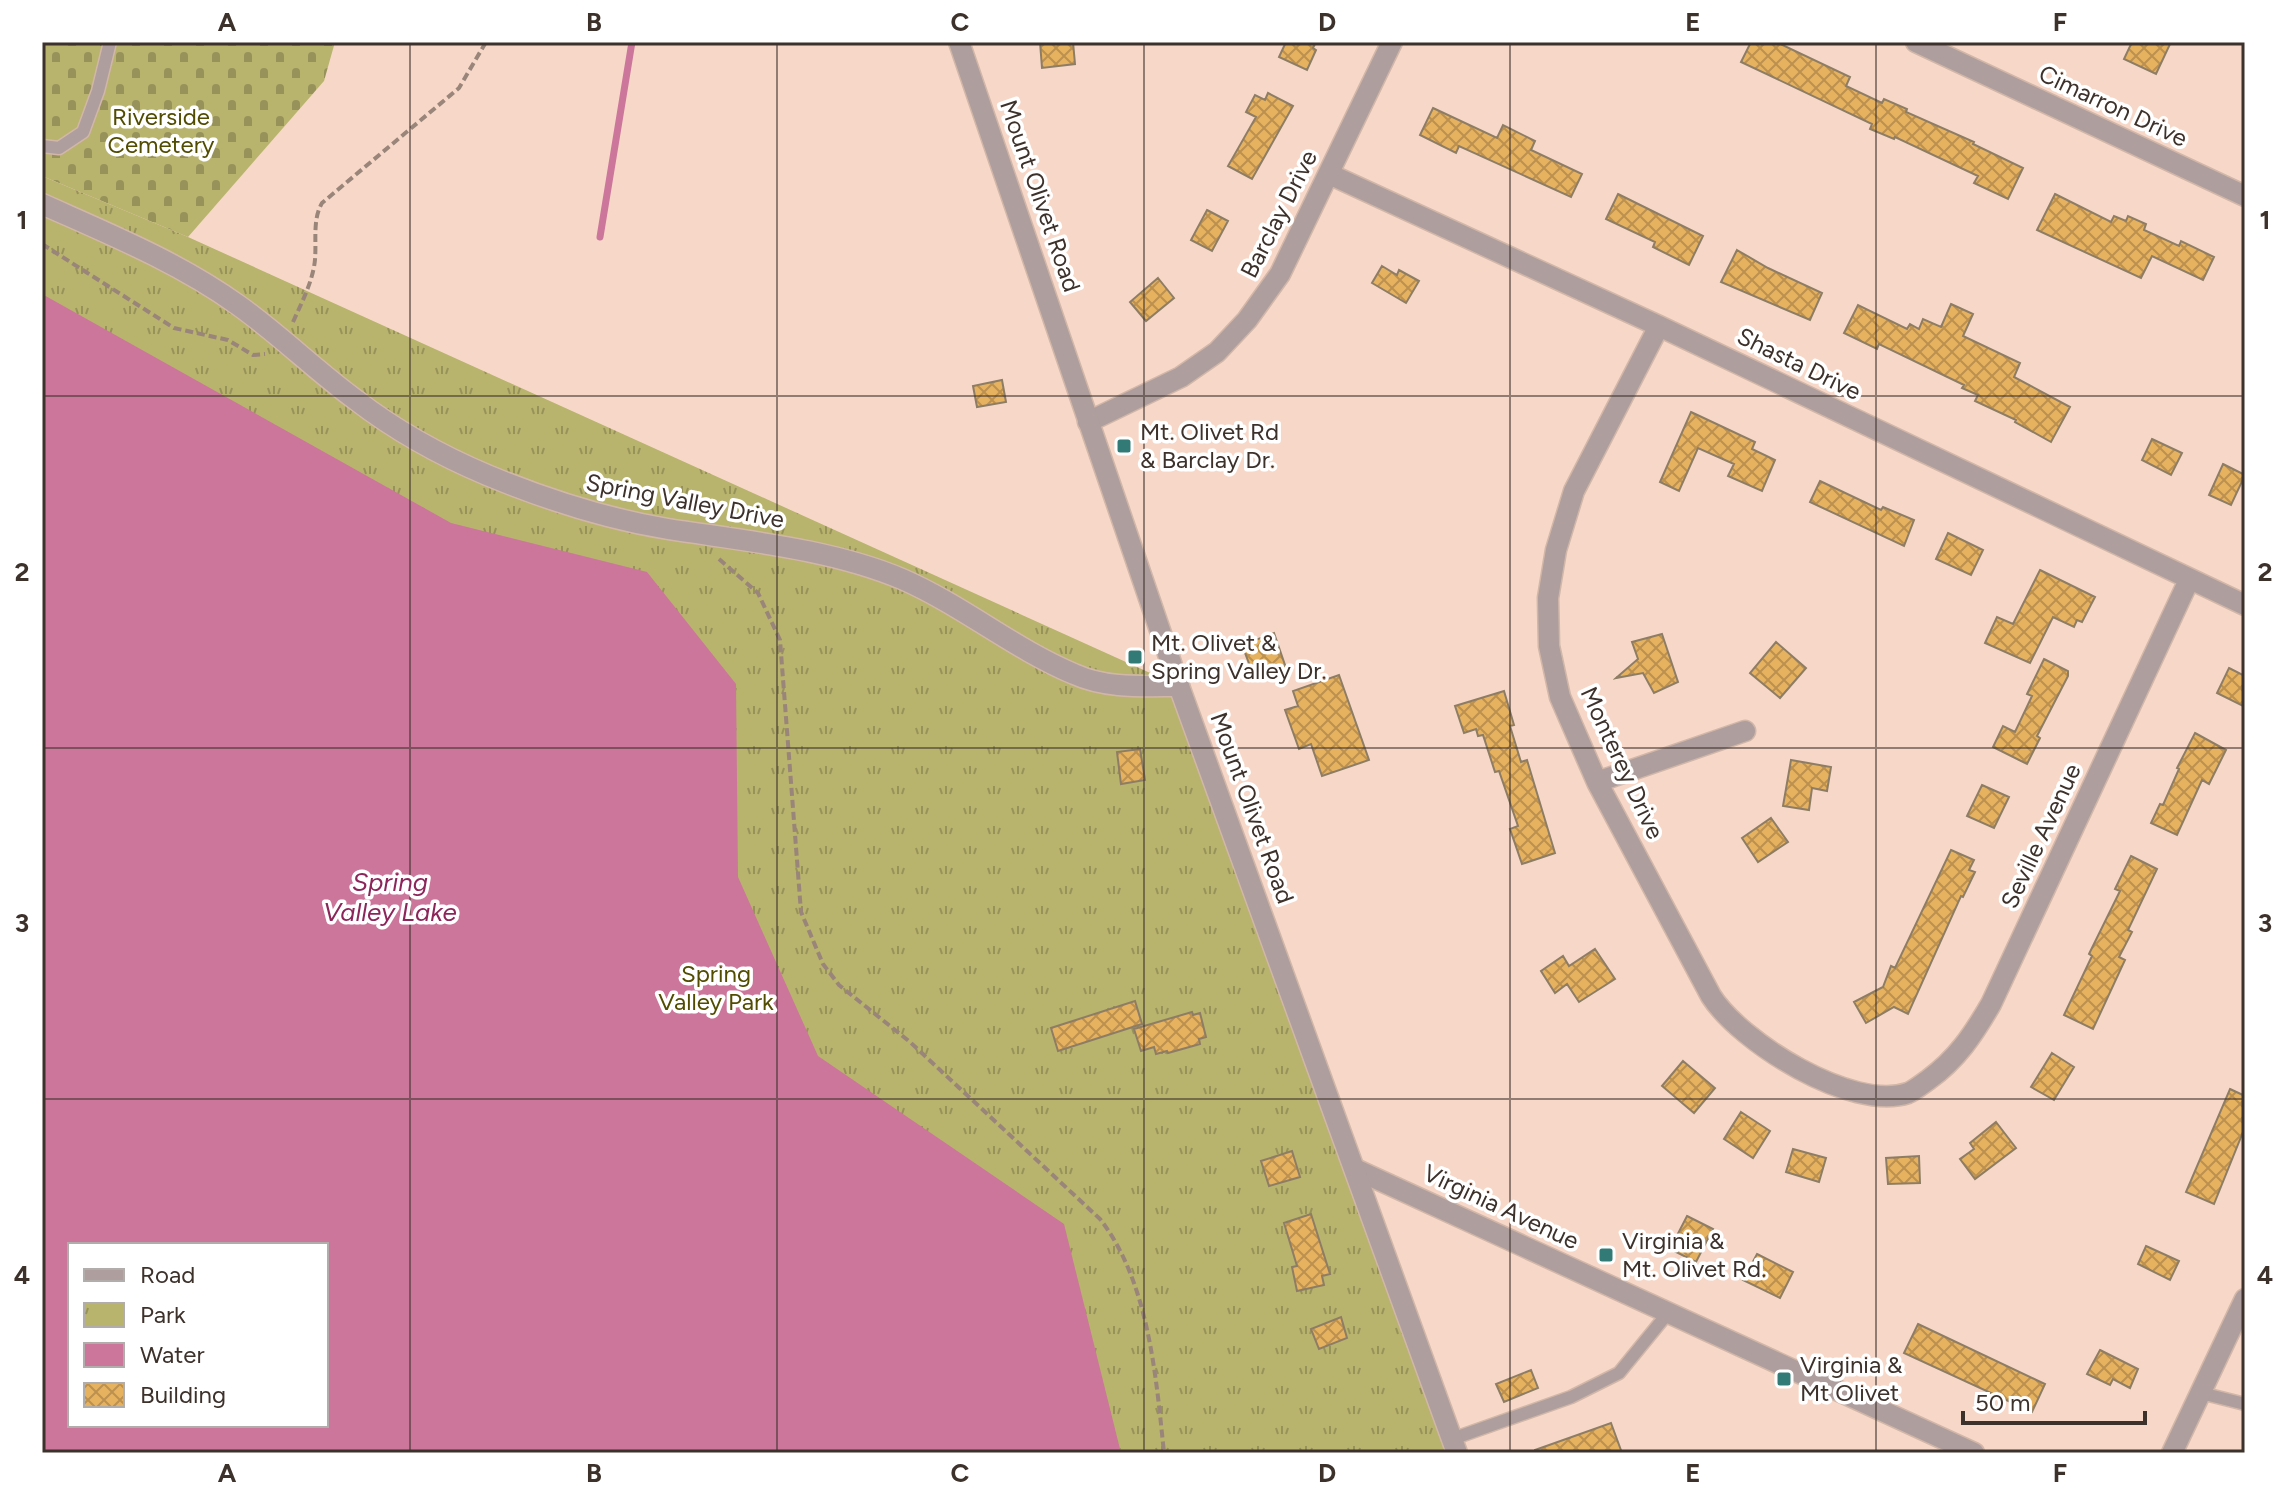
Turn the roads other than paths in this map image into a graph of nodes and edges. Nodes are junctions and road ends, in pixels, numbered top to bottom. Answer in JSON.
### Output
{"nodes":[{"id":1,"x":110,"y":42,"type":"edge"},
{"id":2,"x":959,"y":42,"type":"edge"},
{"id":3,"x":1392,"y":42,"type":"edge"},
{"id":4,"x":1916,"y":42,"type":"edge"},
{"id":5,"x":42,"y":146,"type":"edge"},
{"id":6,"x":1329,"y":174,"type":"junction"},
{"id":7,"x":2245,"y":196,"type":"edge"},
{"id":8,"x":42,"y":204,"type":"edge"},
{"id":9,"x":1659,"y":326,"type":"junction"},
{"id":10,"x":1088,"y":422,"type":"junction"},
{"id":11,"x":2189,"y":580,"type":"junction"},
{"id":12,"x":2245,"y":605,"type":"edge"},
{"id":13,"x":1179,"y":686,"type":"junction"},
{"id":14,"x":1745,"y":731,"type":"dead end"},
{"id":15,"x":1597,"y":782,"type":"junction"},
{"id":16,"x":1911,"y":1092,"type":"joint"},
{"id":17,"x":1355,"y":1169,"type":"junction"},
{"id":18,"x":2245,"y":1299,"type":"edge"},
{"id":19,"x":1668,"y":1313,"type":"junction"},
{"id":20,"x":2201,"y":1393,"type":"junction"},
{"id":21,"x":2245,"y":1404,"type":"edge"},
{"id":22,"x":1454,"y":1446,"type":"edge"},
{"id":23,"x":1974,"y":1453,"type":"edge"},
{"id":24,"x":2172,"y":1453,"type":"edge"}],
"edges":[{"from":1,"to":5,"type":"lane"},
{"from":2,"to":10,"type":"street","name":"Mount Olivet Road"},
{"from":3,"to":6,"type":"street","name":"Barclay Drive"},
{"from":4,"to":7,"type":"street","name":"Cimarron Drive"},
{"from":6,"to":9,"type":"street","name":"Shasta Drive"},
{"from":6,"to":10,"type":"street","name":"Barclay Drive"},
{"from":8,"to":13,"type":"street","name":"Spring Valley Drive"},
{"from":9,"to":11,"type":"street","name":"Shasta Drive"},
{"from":9,"to":15,"type":"street","name":"Monterey Drive"},
{"from":10,"to":13,"type":"street","name":"Mount Olivet Road"},
{"from":11,"to":12,"type":"street","name":"Shasta Drive"},
{"from":11,"to":16,"type":"street","name":"Seville Avenue"},
{"from":13,"to":17,"type":"street","name":"Mount Olivet Road"},
{"from":14,"to":15,"type":"street"},
{"from":15,"to":16,"type":"street","name":"Monterey Drive"},
{"from":17,"to":19,"type":"street","name":"Virginia Avenue"},
{"from":17,"to":22,"type":"street","name":"Mount Olivet Road"},
{"from":18,"to":20,"type":"street"},
{"from":19,"to":22,"type":"lane"},
{"from":19,"to":23,"type":"street","name":"Virginia Avenue"},
{"from":20,"to":21,"type":"lane"},
{"from":20,"to":24,"type":"street"}]}
